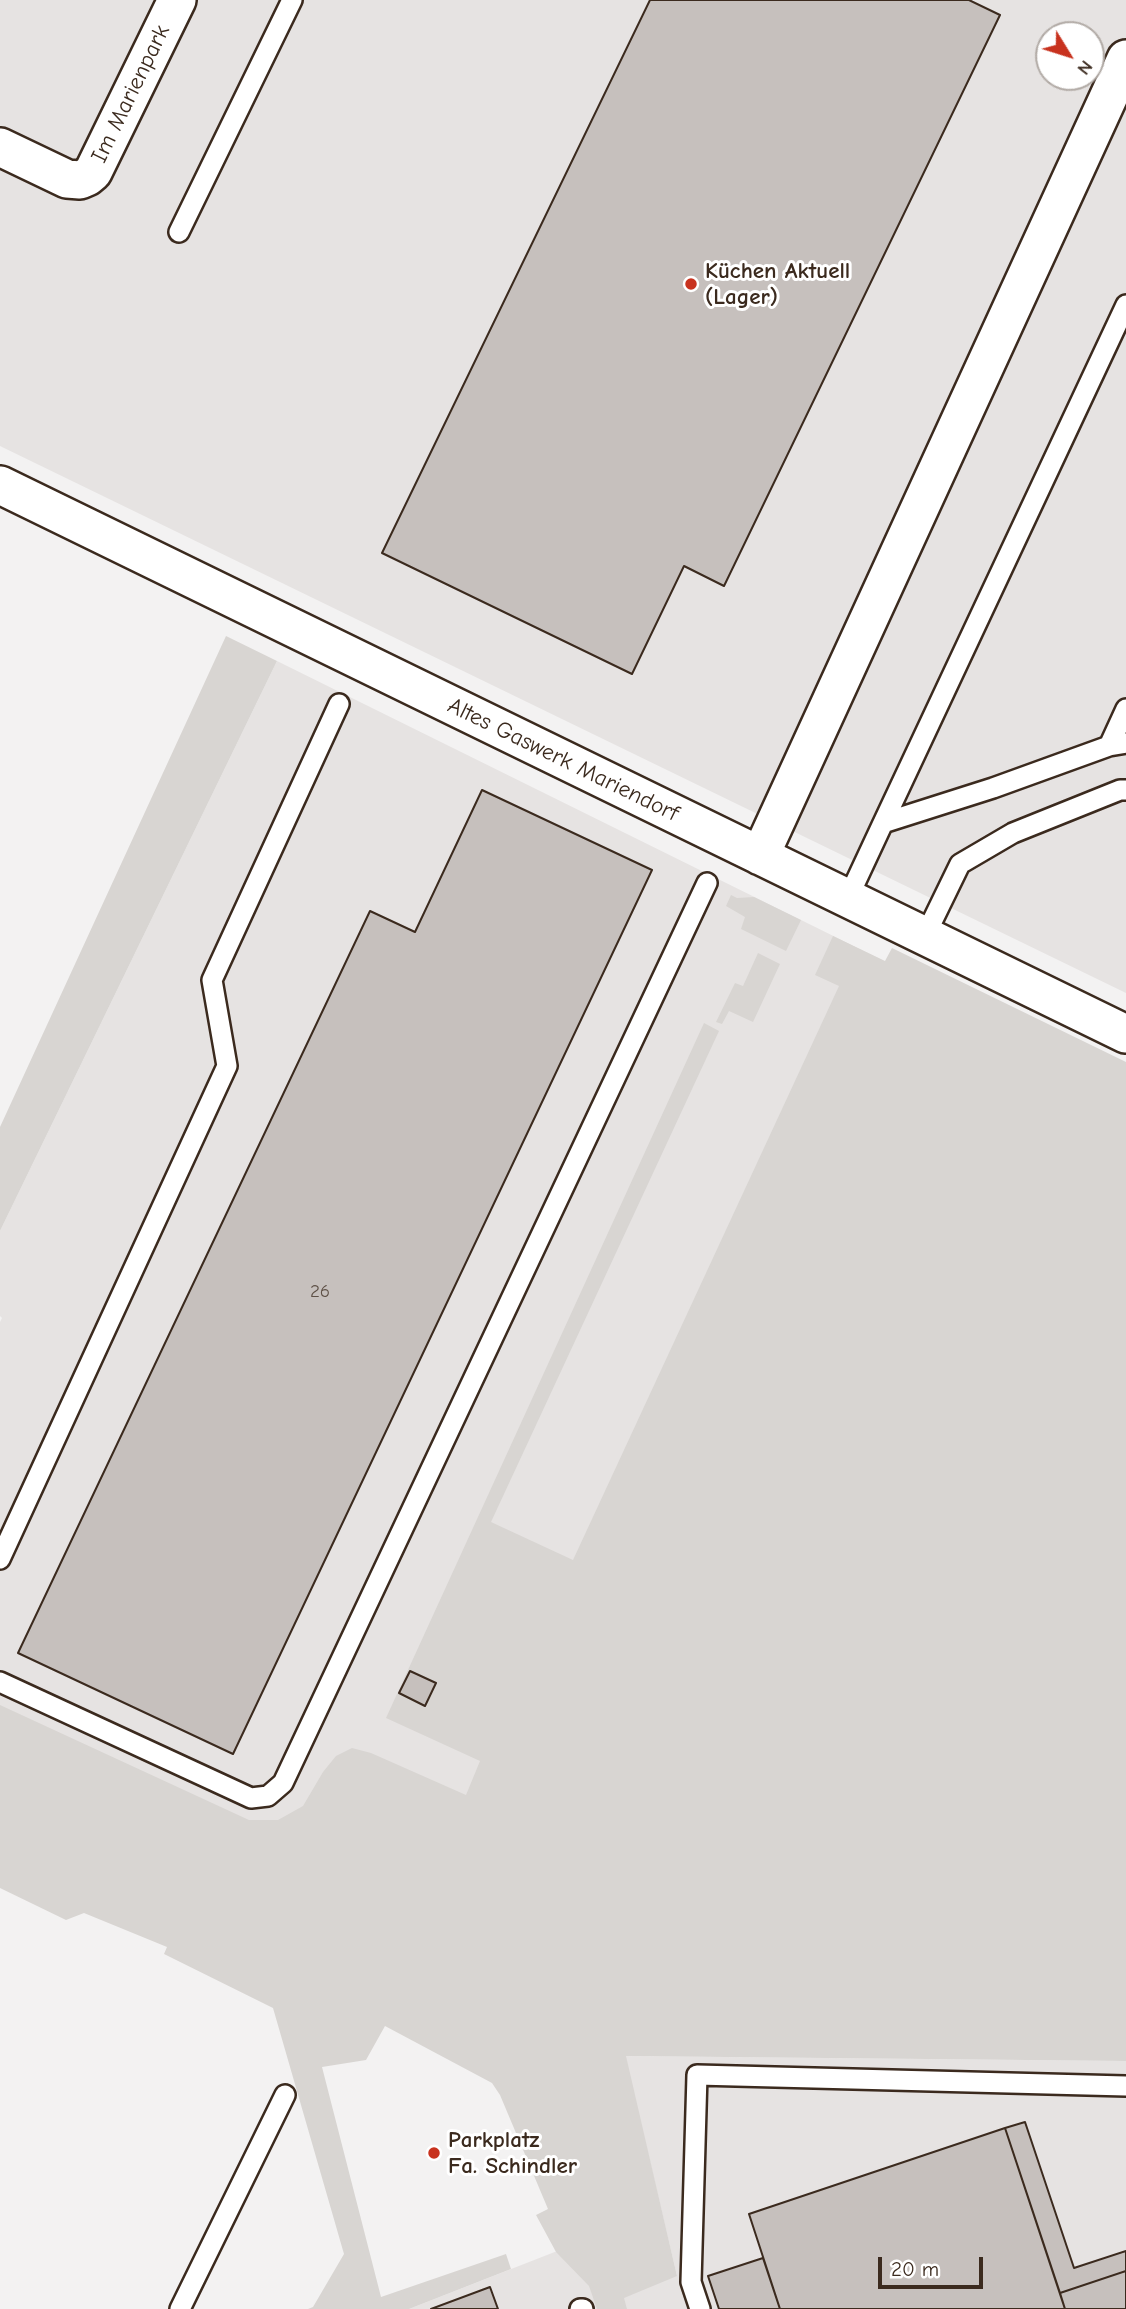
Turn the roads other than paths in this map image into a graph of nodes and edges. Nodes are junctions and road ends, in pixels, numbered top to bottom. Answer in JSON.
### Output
{"nodes":[{"id":1,"x":177,"y":0,"type":"edge"},
{"id":2,"x":292,"y":0,"type":"edge"},
{"id":3,"x":1126,"y":59,"type":"edge"},
{"id":4,"x":0,"y":146,"type":"edge"},
{"id":5,"x":179,"y":232,"type":"dead end"},
{"id":6,"x":1126,"y":305,"type":"edge"},
{"id":7,"x":0,"y":485,"type":"edge"},
{"id":8,"x":338,"y":704,"type":"dead end"},
{"id":9,"x":1126,"y":709,"type":"edge"},
{"id":10,"x":1117,"y":744,"type":"edge"},
{"id":11,"x":1126,"y":790,"type":"edge"},
{"id":12,"x":883,"y":823,"type":"junction"},
{"id":13,"x":760,"y":856,"type":"junction"},
{"id":14,"x":707,"y":883,"type":"dead end"},
{"id":15,"x":848,"y":898,"type":"junction"},
{"id":16,"x":925,"y":936,"type":"junction"},
{"id":17,"x":1126,"y":1034,"type":"edge"},
{"id":18,"x":0,"y":1559,"type":"edge"},
{"id":19,"x":0,"y":1682,"type":"edge"},
{"id":20,"x":1126,"y":2086,"type":"edge"},
{"id":21,"x":285,"y":2095,"type":"dead end"},
{"id":22,"x":180,"y":2309,"type":"edge"},
{"id":23,"x":700,"y":2309,"type":"edge"}],
"edges":[{"from":1,"to":4,"type":"street","name":"Im Marienpark"},
{"from":2,"to":5,"type":"lane"},
{"from":3,"to":13,"type":"street"},
{"from":6,"to":12,"type":"lane"},
{"from":7,"to":13,"type":"street","name":"Altes Gaswerk Mariendorf"},
{"from":8,"to":18,"type":"lane"},
{"from":9,"to":10,"type":"lane"},
{"from":10,"to":12,"type":"lane"},
{"from":11,"to":16,"type":"lane"},
{"from":12,"to":15,"type":"lane"},
{"from":13,"to":15,"type":"street","name":"Altes Gaswerk Mariendorf"},
{"from":14,"to":19,"type":"lane"},
{"from":15,"to":16,"type":"street","name":"Altes Gaswerk Mariendorf"},
{"from":16,"to":17,"type":"street","name":"Altes Gaswerk Mariendorf"},
{"from":20,"to":23,"type":"lane"},
{"from":21,"to":22,"type":"lane"}]}
